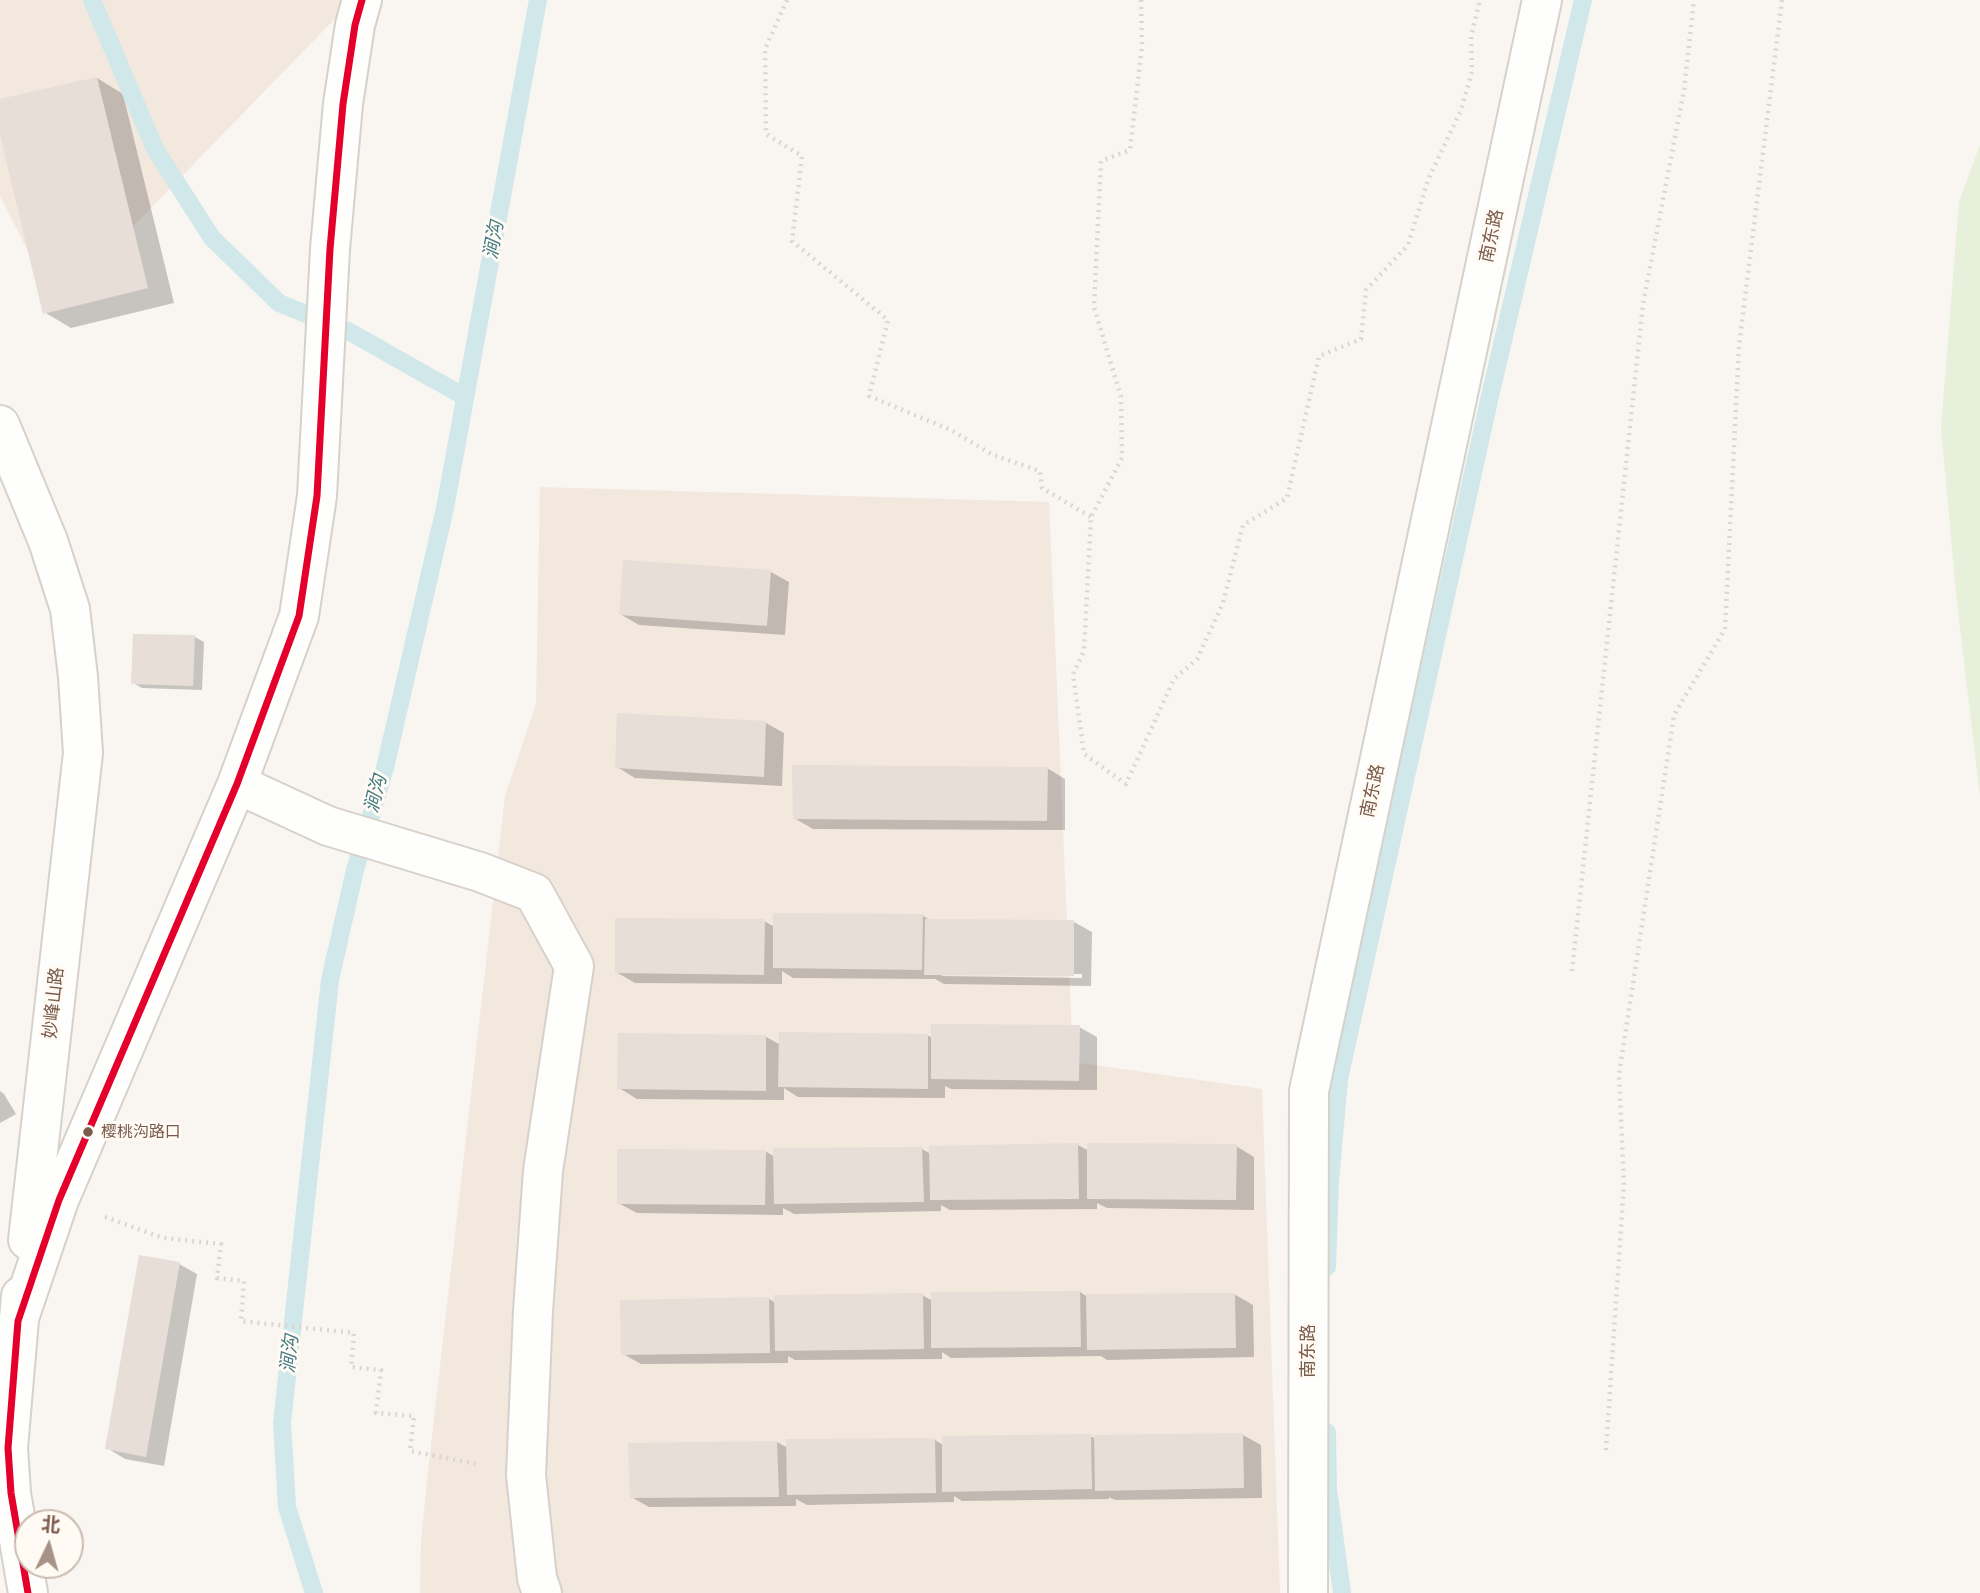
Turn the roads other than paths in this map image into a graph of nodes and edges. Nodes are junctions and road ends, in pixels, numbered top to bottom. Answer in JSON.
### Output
{"nodes":[{"id":1,"x":362,"y":0,"type":"edge"},
{"id":2,"x":1542,"y":0,"type":"edge"},
{"id":3,"x":0,"y":425,"type":"edge"},
{"id":4,"x":237,"y":784,"type":"junction"},
{"id":5,"x":18,"y":1321,"type":"junction"},
{"id":6,"x":28,"y":1593,"type":"edge"},
{"id":7,"x":542,"y":1593,"type":"edge"},
{"id":8,"x":1308,"y":1593,"type":"edge"}],
"edges":[{"from":1,"to":4,"type":"street"},
{"from":2,"to":8,"type":"street","name":"南东路"},
{"from":3,"to":5,"type":"street","name":"妙峰山路"},
{"from":4,"to":5,"type":"street"},
{"from":4,"to":7,"type":"street"},
{"from":5,"to":6,"type":"street","name":"妙峰山路"}]}
